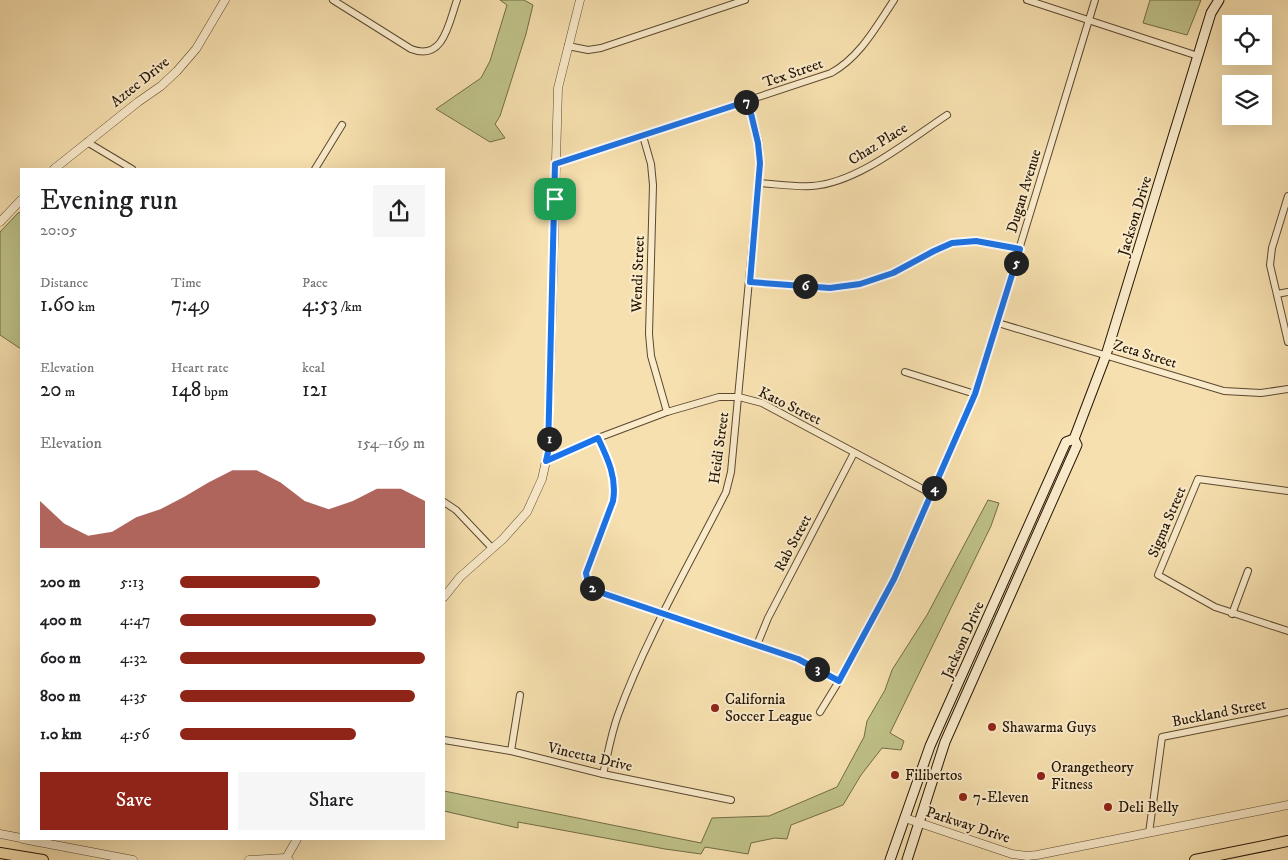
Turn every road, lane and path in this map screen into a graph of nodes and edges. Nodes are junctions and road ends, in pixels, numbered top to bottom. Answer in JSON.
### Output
{"nodes":[{"id":1,"x":225,"y":0,"type":"edge"},
{"id":2,"x":333,"y":0,"type":"edge"},
{"id":3,"x":457,"y":0,"type":"edge"},
{"id":4,"x":580,"y":0,"type":"edge"},
{"id":5,"x":745,"y":0,"type":"edge"},
{"id":6,"x":894,"y":0,"type":"edge"},
{"id":7,"x":1027,"y":0,"type":"edge"},
{"id":8,"x":1095,"y":0,"type":"edge"},
{"id":9,"x":1219,"y":0,"type":"edge"},
{"id":10,"x":1089,"y":20,"type":"junction"},
{"id":11,"x":568,"y":46,"type":"junction"},
{"id":12,"x":1198,"y":56,"type":"junction"},
{"id":13,"x":748,"y":101,"type":"junction"},
{"id":14,"x":947,"y":115,"type":"dead end"},
{"id":15,"x":342,"y":125,"type":"dead end"},
{"id":16,"x":643,"y":136,"type":"junction"},
{"id":17,"x":87,"y":142,"type":"junction"},
{"id":18,"x":555,"y":164,"type":"junction"},
{"id":19,"x":55,"y":168,"type":"edge"},
{"id":20,"x":130,"y":168,"type":"edge"},
{"id":21,"x":316,"y":168,"type":"edge"},
{"id":22,"x":758,"y":183,"type":"junction"},
{"id":23,"x":1288,"y":196,"type":"edge"},
{"id":24,"x":20,"y":202,"type":"edge"},
{"id":25,"x":0,"y":222,"type":"edge"},
{"id":26,"x":1020,"y":249,"type":"junction"},
{"id":27,"x":750,"y":282,"type":"junction"},
{"id":28,"x":1288,"y":292,"type":"edge"},
{"id":29,"x":1278,"y":294,"type":"junction"},
{"id":30,"x":998,"y":323,"type":"junction"},
{"id":31,"x":1288,"y":342,"type":"edge"},
{"id":32,"x":1106,"y":355,"type":"junction"},
{"id":33,"x":905,"y":372,"type":"dead end"},
{"id":34,"x":1288,"y":389,"type":"edge"},
{"id":35,"x":975,"y":394,"type":"junction"},
{"id":36,"x":739,"y":397,"type":"junction"},
{"id":37,"x":666,"y":412,"type":"junction"},
{"id":38,"x":598,"y":438,"type":"junction"},
{"id":39,"x":1074,"y":438,"type":"junction"},
{"id":40,"x":854,"y":453,"type":"junction"},
{"id":41,"x":546,"y":461,"type":"junction"},
{"id":42,"x":1288,"y":491,"type":"edge"},
{"id":43,"x":932,"y":494,"type":"junction"},
{"id":44,"x":445,"y":503,"type":"edge"},
{"id":45,"x":492,"y":548,"type":"junction"},
{"id":46,"x":1248,"y":571,"type":"dead end"},
{"id":47,"x":445,"y":596,"type":"edge"},
{"id":48,"x":663,"y":614,"type":"junction"},
{"id":49,"x":1232,"y":614,"type":"junction"},
{"id":50,"x":1288,"y":631,"type":"edge"},
{"id":51,"x":757,"y":645,"type":"junction"},
{"id":52,"x":839,"y":681,"type":"junction"},
{"id":53,"x":520,"y":695,"type":"dead end"},
{"id":54,"x":820,"y":712,"type":"dead end"},
{"id":55,"x":1288,"y":712,"type":"edge"},
{"id":56,"x":445,"y":740,"type":"edge"},
{"id":57,"x":511,"y":751,"type":"junction"},
{"id":58,"x":603,"y":774,"type":"junction"},
{"id":59,"x":731,"y":800,"type":"dead end"},
{"id":60,"x":1288,"y":805,"type":"edge"},
{"id":61,"x":905,"y":818,"type":"junction"},
{"id":62,"x":920,"y":824,"type":"junction"},
{"id":63,"x":1149,"y":833,"type":"junction"},
{"id":64,"x":0,"y":834,"type":"edge"},
{"id":65,"x":20,"y":839,"type":"edge"},
{"id":66,"x":27,"y":840,"type":"edge"},
{"id":67,"x":296,"y":840,"type":"edge"},
{"id":68,"x":1288,"y":841,"type":"edge"},
{"id":69,"x":0,"y":853,"type":"edge"},
{"id":70,"x":286,"y":859,"type":"edge"},
{"id":71,"x":888,"y":859,"type":"edge"},
{"id":72,"x":43,"y":860,"type":"edge"},
{"id":73,"x":133,"y":860,"type":"edge"},
{"id":74,"x":249,"y":860,"type":"edge"},
{"id":75,"x":907,"y":860,"type":"edge"},
{"id":76,"x":1195,"y":860,"type":"edge"}],
"edges":[{"from":1,"to":17,"type":"street","name":"Aztec Drive"},
{"from":2,"to":3,"type":"street"},
{"from":4,"to":11,"type":"street"},
{"from":5,"to":11,"type":"street"},
{"from":6,"to":13,"type":"street","name":"Tex Street"},
{"from":7,"to":10,"type":"street"},
{"from":8,"to":10,"type":"street","name":"Dugan Avenue"},
{"from":9,"to":12,"type":"main road","name":"Jackson Drive"},
{"from":10,"to":12,"type":"street"},
{"from":10,"to":26,"type":"street","name":"Dugan Avenue"},
{"from":11,"to":18,"type":"street"},
{"from":12,"to":32,"type":"main road","name":"Jackson Drive"},
{"from":13,"to":16,"type":"street","name":"Tex Street"},
{"from":13,"to":22,"type":"street","name":"Heidi Street"},
{"from":14,"to":22,"type":"street","name":"Chaz Place"},
{"from":15,"to":21,"type":"street"},
{"from":16,"to":18,"type":"street","name":"Tex Street"},
{"from":16,"to":37,"type":"street","name":"Wendi Street"},
{"from":17,"to":19,"type":"street","name":"Aztec Drive"},
{"from":17,"to":20,"type":"street"},
{"from":18,"to":41,"type":"street"},
{"from":22,"to":27,"type":"street","name":"Heidi Street"},
{"from":23,"to":29,"type":"street"},
{"from":24,"to":25,"type":"street"},
{"from":26,"to":27,"type":"street"},
{"from":26,"to":30,"type":"street","name":"Dugan Avenue"},
{"from":27,"to":36,"type":"street","name":"Heidi Street"},
{"from":28,"to":29,"type":"street"},
{"from":29,"to":31,"type":"street"},
{"from":30,"to":32,"type":"street","name":"Zeta Street"},
{"from":30,"to":35,"type":"street","name":"Dugan Avenue"},
{"from":32,"to":34,"type":"street","name":"Zeta Street"},
{"from":32,"to":39,"type":"main road","name":"Jackson Drive"},
{"from":33,"to":35,"type":"street"},
{"from":35,"to":43,"type":"street","name":"Dugan Avenue"},
{"from":36,"to":37,"type":"street","name":"Kato Street"},
{"from":36,"to":40,"type":"street","name":"Kato Street"},
{"from":36,"to":48,"type":"street","name":"Heidi Street"},
{"from":37,"to":38,"type":"street","name":"Kato Street"},
{"from":38,"to":41,"type":"street","name":"Kato Street"},
{"from":38,"to":48,"type":"street"},
{"from":39,"to":61,"type":"main road","name":"Jackson Drive"},
{"from":39,"to":62,"type":"main road","name":"Jackson Drive"},
{"from":40,"to":43,"type":"street","name":"Kato Street"},
{"from":40,"to":51,"type":"street","name":"Rab Street"},
{"from":41,"to":45,"type":"street"},
{"from":42,"to":49,"type":"street","name":"Sigma Street"},
{"from":43,"to":52,"type":"street","name":"Dugan Avenue"},
{"from":44,"to":45,"type":"street"},
{"from":45,"to":47,"type":"street"},
{"from":46,"to":49,"type":"street"},
{"from":48,"to":51,"type":"street"},
{"from":48,"to":58,"type":"street","name":"Heidi Street"},
{"from":49,"to":50,"type":"street"},
{"from":51,"to":52,"type":"street"},
{"from":52,"to":54,"type":"street","name":"Dugan Avenue"},
{"from":53,"to":57,"type":"street"},
{"from":55,"to":63,"type":"street","name":"Buckland Street"},
{"from":56,"to":57,"type":"street","name":"Vincetta Drive"},
{"from":57,"to":58,"type":"street","name":"Vincetta Drive"},
{"from":58,"to":59,"type":"street","name":"Vincetta Drive"},
{"from":60,"to":63,"type":"street","name":"Parkway Drive"},
{"from":61,"to":62,"type":"street","name":"Parkway Drive"},
{"from":61,"to":71,"type":"main road","name":"Jackson Drive"},
{"from":62,"to":63,"type":"street","name":"Parkway Drive"},
{"from":62,"to":75,"type":"main road","name":"Jackson Drive"},
{"from":64,"to":65,"type":"street"},
{"from":66,"to":73,"type":"street"},
{"from":67,"to":70,"type":"street"},
{"from":68,"to":76,"type":"main road"},
{"from":69,"to":72,"type":"main road"},
{"from":70,"to":74,"type":"street"}]}
